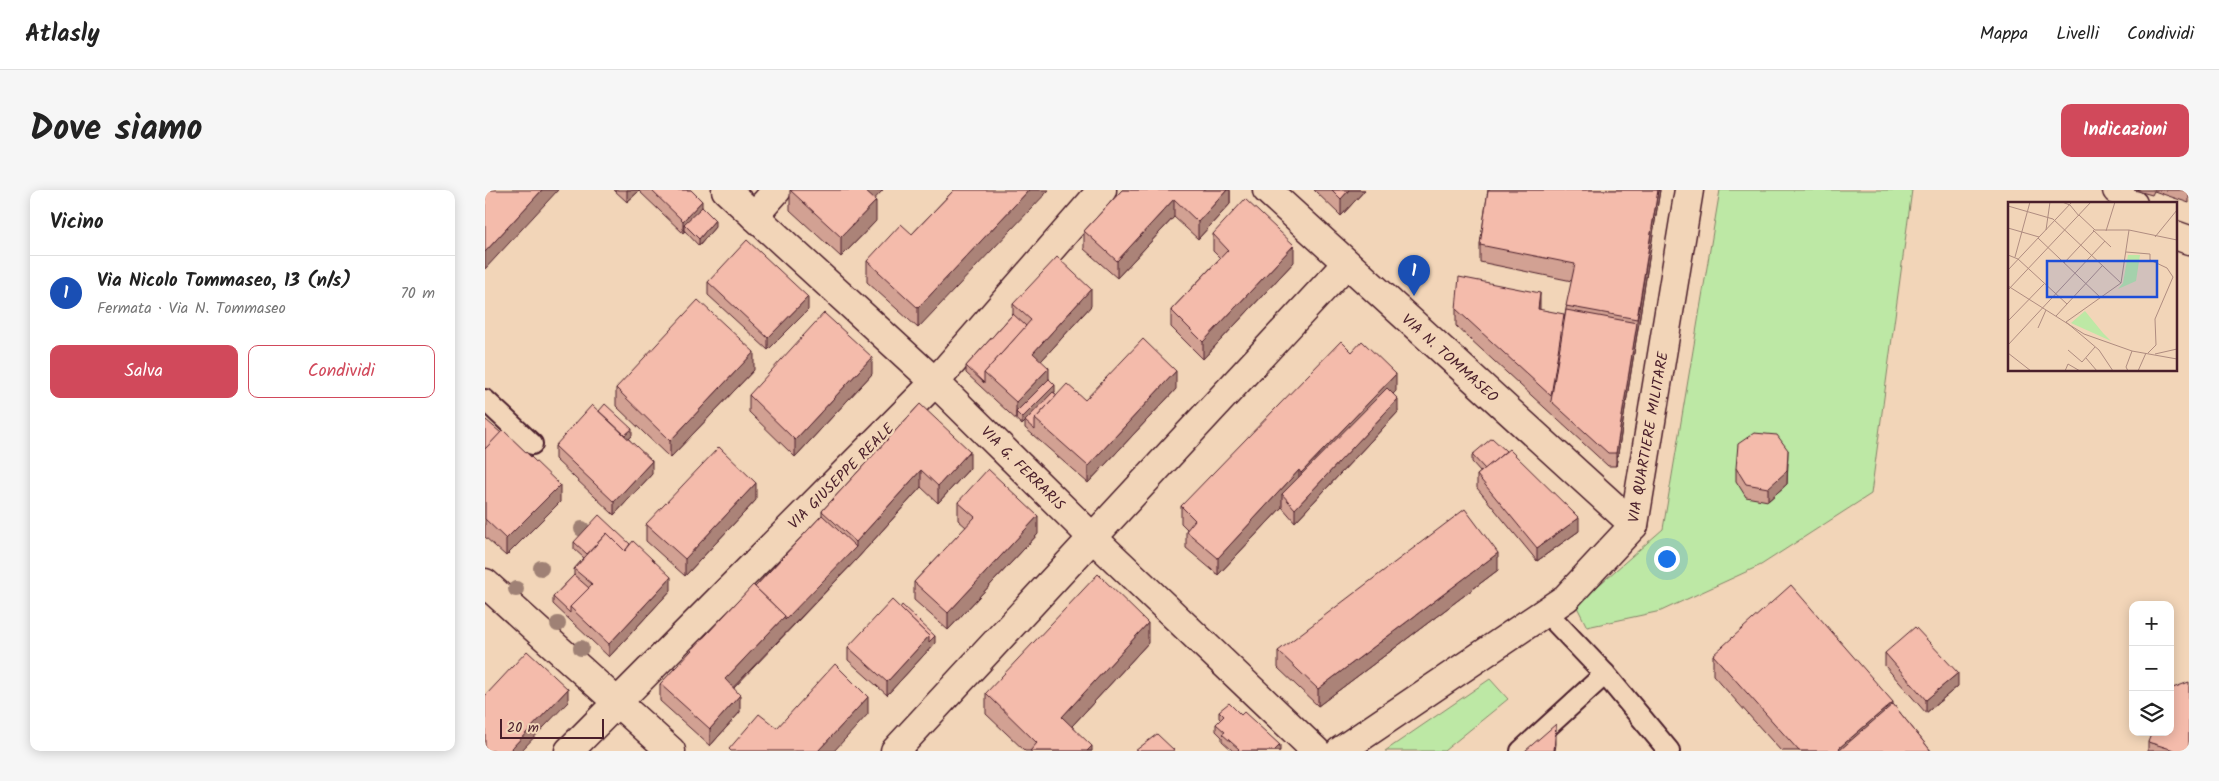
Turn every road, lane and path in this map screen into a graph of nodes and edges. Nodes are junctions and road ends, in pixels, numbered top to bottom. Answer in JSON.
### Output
{"nodes":[{"id":1,"x":726,"y":190,"type":"edge"},
{"id":2,"x":777,"y":190,"type":"edge"},
{"id":3,"x":1102,"y":190,"type":"edge"},
{"id":4,"x":1267,"y":190,"type":"edge"},
{"id":5,"x":1689,"y":190,"type":"edge"},
{"id":6,"x":2117,"y":190,"type":"edge"},
{"id":7,"x":2131,"y":202,"type":"edge"},
{"id":8,"x":754,"y":216,"type":"junction"},
{"id":9,"x":2177,"y":236,"type":"edge"},
{"id":10,"x":2189,"y":240,"type":"edge"},
{"id":11,"x":1346,"y":264,"type":"junction"},
{"id":12,"x":935,"y":382,"type":"junction"},
{"id":13,"x":485,"y":400,"type":"edge"},
{"id":14,"x":532,"y":444,"type":"dead end"},
{"id":15,"x":1635,"y":525,"type":"junction"},
{"id":16,"x":1093,"y":538,"type":"junction"},
{"id":17,"x":485,"y":582,"type":"edge"},
{"id":18,"x":1546,"y":612,"type":"junction"},
{"id":19,"x":1605,"y":674,"type":"junction"},
{"id":20,"x":616,"y":702,"type":"junction"},
{"id":21,"x":569,"y":751,"type":"edge"},
{"id":22,"x":671,"y":751,"type":"edge"},
{"id":23,"x":895,"y":751,"type":"edge"},
{"id":24,"x":1316,"y":751,"type":"edge"},
{"id":25,"x":1340,"y":751,"type":"edge"},
{"id":26,"x":1521,"y":751,"type":"edge"},
{"id":27,"x":1669,"y":751,"type":"edge"}],
"edges":[{"from":1,"to":8,"type":"street","name":"VIA G. FERRARIS"},
{"from":2,"to":8,"type":"street"},
{"from":3,"to":12,"type":"street","name":"VIA GIUSEPPE REALE"},
{"from":4,"to":11,"type":"street","name":"VIA N. TOMMASEO"},
{"from":5,"to":15,"type":"street","name":"VIA QUARTIERE MILITARE"},
{"from":6,"to":7,"type":"street"},
{"from":8,"to":12,"type":"street","name":"VIA G. FERRARIS"},
{"from":9,"to":10,"type":"street"},
{"from":11,"to":15,"type":"street","name":"VIA N. TOMMASEO"},
{"from":11,"to":16,"type":"street"},
{"from":12,"to":16,"type":"street","name":"VIA G. FERRARIS"},
{"from":12,"to":20,"type":"street","name":"VIA GIUSEPPE REALE"},
{"from":13,"to":14,"type":"lane"},
{"from":15,"to":18,"type":"street","name":"VIA QUARTIERE MILITARE"},
{"from":16,"to":23,"type":"street"},
{"from":16,"to":24,"type":"street","name":"VIA G. FERRARIS"},
{"from":17,"to":20,"type":"street"},
{"from":18,"to":19,"type":"lane"},
{"from":18,"to":25,"type":"street","name":"VIA QUARTIERE MILITARE"},
{"from":19,"to":26,"type":"lane"},
{"from":19,"to":27,"type":"lane"},
{"from":20,"to":21,"type":"street","name":"VIA GIUSEPPE REALE"},
{"from":20,"to":22,"type":"street"}]}
